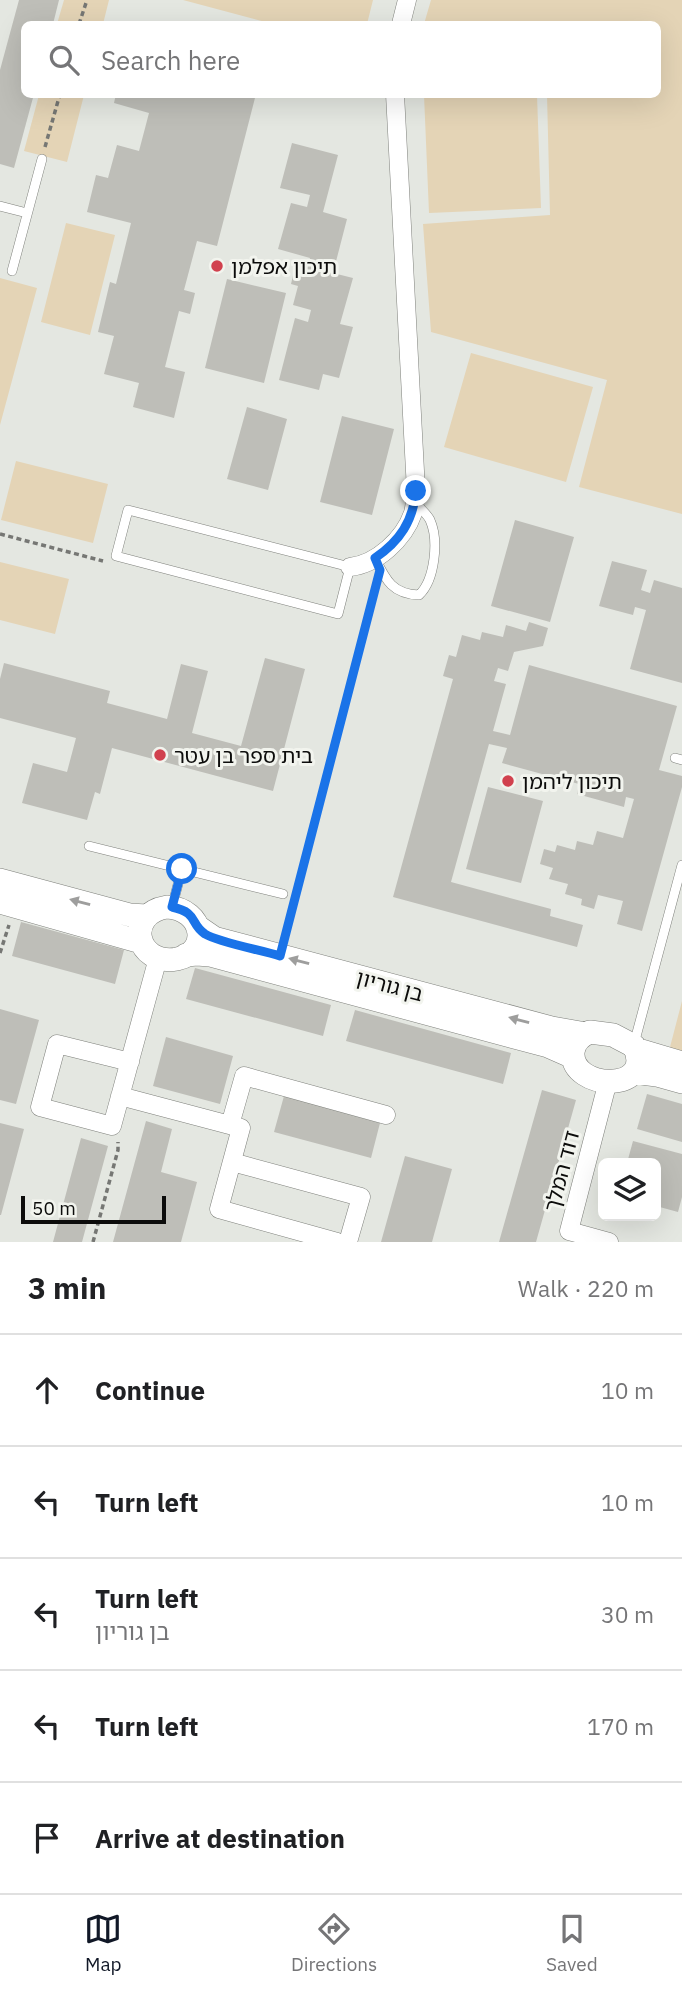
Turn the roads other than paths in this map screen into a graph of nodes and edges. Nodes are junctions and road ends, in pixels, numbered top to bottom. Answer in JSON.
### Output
{"nodes":[{"id":1,"x":407,"y":0,"type":"edge"},
{"id":2,"x":402,"y":21,"type":"edge"},
{"id":3,"x":394,"y":98,"type":"edge"},
{"id":4,"x":42,"y":159,"type":"road end"},
{"id":5,"x":0,"y":206,"type":"edge"},
{"id":6,"x":27,"y":213,"type":"junction"},
{"id":7,"x":12,"y":271,"type":"dead end"},
{"id":8,"x":415,"y":503,"type":"junction"},
{"id":9,"x":378,"y":564,"type":"junction"},
{"id":10,"x":350,"y":567,"type":"junction"},
{"id":11,"x":89,"y":846,"type":"dead end"},
{"id":12,"x":682,"y":865,"type":"edge"},
{"id":13,"x":182,"y":869,"type":"junction"},
{"id":14,"x":0,"y":880,"type":"edge"},
{"id":15,"x":283,"y":894,"type":"dead end"},
{"id":16,"x":7,"y":904,"type":"edge"},
{"id":17,"x":172,"y":907,"type":"junction"},
{"id":18,"x":146,"y":916,"type":"junction"},
{"id":19,"x":198,"y":927,"type":"junction"},
{"id":20,"x":141,"y":942,"type":"junction"},
{"id":21,"x":186,"y":955,"type":"junction"},
{"id":22,"x":158,"y":958,"type":"junction"},
{"id":23,"x":586,"y":1034,"type":"junction"},
{"id":24,"x":635,"y":1047,"type":"junction"},
{"id":25,"x":573,"y":1057,"type":"junction"},
{"id":26,"x":130,"y":1062,"type":"junction"},
{"id":27,"x":682,"y":1063,"type":"edge"},
{"id":28,"x":634,"y":1072,"type":"junction"},
{"id":29,"x":608,"y":1081,"type":"junction"},
{"id":30,"x":682,"y":1082,"type":"edge"},
{"id":31,"x":120,"y":1096,"type":"junction"},
{"id":32,"x":386,"y":1115,"type":"dead end"},
{"id":33,"x":230,"y":1125,"type":"junction"},
{"id":34,"x":232,"y":1162,"type":"junction"},
{"id":35,"x":567,"y":1237,"type":"edge"},
{"id":36,"x":337,"y":1242,"type":"edge"},
{"id":37,"x":348,"y":1242,"type":"edge"},
{"id":38,"x":609,"y":1242,"type":"edge"}],
"edges":[{"from":1,"to":2,"type":"street"},
{"from":3,"to":8,"type":"street"},
{"from":4,"to":6,"type":"lane"},
{"from":5,"to":6,"type":"lane"},
{"from":6,"to":7,"type":"lane"},
{"from":8,"to":9,"type":"street"},
{"from":8,"to":9,"type":"lane"},
{"from":9,"to":10,"type":"street"},
{"from":10,"to":10,"type":"lane"},
{"from":11,"to":13,"type":"lane"},
{"from":12,"to":24,"type":"lane"},
{"from":13,"to":15,"type":"lane"},
{"from":13,"to":17,"type":"lane"},
{"from":18,"to":14,"type":"street","one_way":true},
{"from":16,"to":20,"type":"street"},
{"from":17,"to":18,"type":"street"},
{"from":17,"to":19,"type":"street"},
{"from":18,"to":20,"type":"street"},
{"from":19,"to":21,"type":"street"},
{"from":23,"to":19,"type":"street","name":"בן גוריון","one_way":true},
{"from":20,"to":22,"type":"street"},
{"from":21,"to":22,"type":"street"},
{"from":21,"to":25,"type":"street","name":"בן גוריון"},
{"from":22,"to":26,"type":"street"},
{"from":23,"to":24,"type":"street"},
{"from":23,"to":25,"type":"street"},
{"from":24,"to":27,"type":"street"},
{"from":24,"to":28,"type":"street"},
{"from":25,"to":29,"type":"street"},
{"from":26,"to":31,"type":"street"},
{"from":26,"to":31,"type":"street"},
{"from":28,"to":29,"type":"street"},
{"from":28,"to":30,"type":"street"},
{"from":29,"to":35,"type":"street","name":"דוד המלך"},
{"from":31,"to":33,"type":"street"},
{"from":32,"to":33,"type":"street"},
{"from":33,"to":34,"type":"street"},
{"from":34,"to":36,"type":"street"},
{"from":34,"to":37,"type":"street"},
{"from":35,"to":38,"type":"street","name":"דוד המלך"}]}
